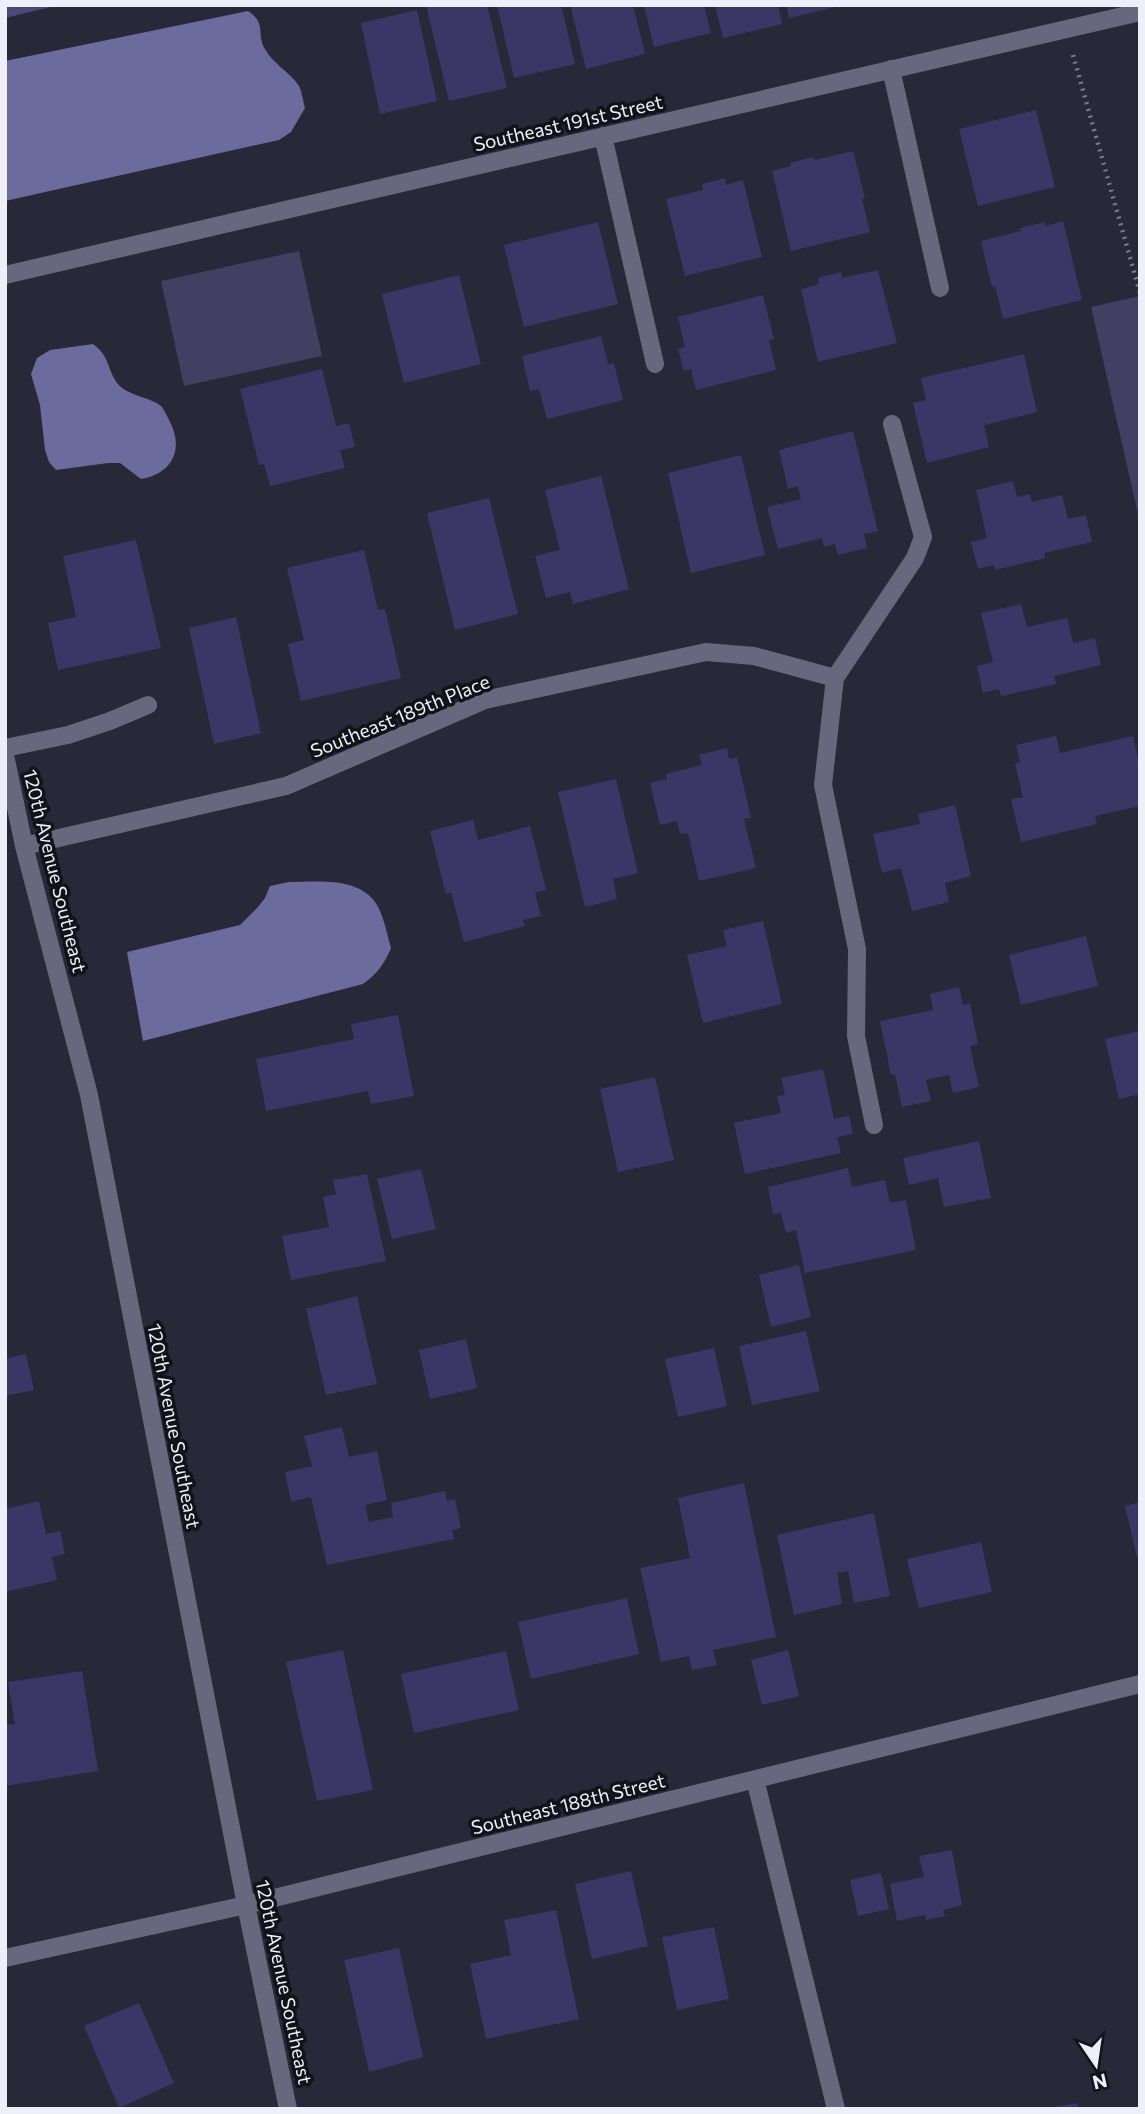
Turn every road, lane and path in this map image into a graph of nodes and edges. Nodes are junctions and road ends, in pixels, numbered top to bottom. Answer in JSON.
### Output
{"nodes":[{"id":1,"x":1140,"y":12,"type":"edge"},
{"id":2,"x":1066,"y":29,"type":"junction"},
{"id":3,"x":891,"y":69,"type":"junction"},
{"id":4,"x":603,"y":136,"type":"junction"},
{"id":5,"x":5,"y":275,"type":"edge"},
{"id":6,"x":940,"y":288,"type":"dead end"},
{"id":7,"x":1140,"y":293,"type":"edge"},
{"id":8,"x":655,"y":365,"type":"dead end"},
{"id":9,"x":892,"y":424,"type":"dead end"},
{"id":10,"x":835,"y":678,"type":"junction"},
{"id":11,"x":148,"y":705,"type":"dead end"},
{"id":12,"x":5,"y":748,"type":"edge"},
{"id":13,"x":5,"y":755,"type":"edge"},
{"id":14,"x":24,"y":846,"type":"junction"},
{"id":15,"x":874,"y":1125,"type":"dead end"},
{"id":16,"x":1140,"y":1684,"type":"edge"},
{"id":17,"x":755,"y":1779,"type":"junction"},
{"id":18,"x":246,"y":1905,"type":"junction"},
{"id":19,"x":5,"y":1958,"type":"edge"},
{"id":20,"x":289,"y":2109,"type":"edge"},
{"id":21,"x":836,"y":2109,"type":"edge"}],
"edges":[{"from":1,"to":2,"type":"street","name":"Southeast 191st Street"},
{"from":2,"to":3,"type":"street","name":"Southeast 191st Street"},
{"from":2,"to":7,"type":"path"},
{"from":3,"to":4,"type":"street","name":"Southeast 191st Street"},
{"from":3,"to":6,"type":"street"},
{"from":4,"to":5,"type":"street","name":"Southeast 191st Street"},
{"from":4,"to":8,"type":"street"},
{"from":9,"to":10,"type":"street"},
{"from":10,"to":14,"type":"street","name":"Southeast 189th Place"},
{"from":10,"to":15,"type":"street"},
{"from":11,"to":12,"type":"street"},
{"from":13,"to":14,"type":"street","name":"120th Avenue Southeast"},
{"from":14,"to":18,"type":"street","name":"120th Avenue Southeast"},
{"from":16,"to":17,"type":"street","name":"Southeast 188th Street"},
{"from":17,"to":18,"type":"street","name":"Southeast 188th Street"},
{"from":17,"to":21,"type":"street"},
{"from":18,"to":19,"type":"street","name":"Southeast 188th Street"},
{"from":18,"to":20,"type":"street","name":"120th Avenue Southeast"}]}
